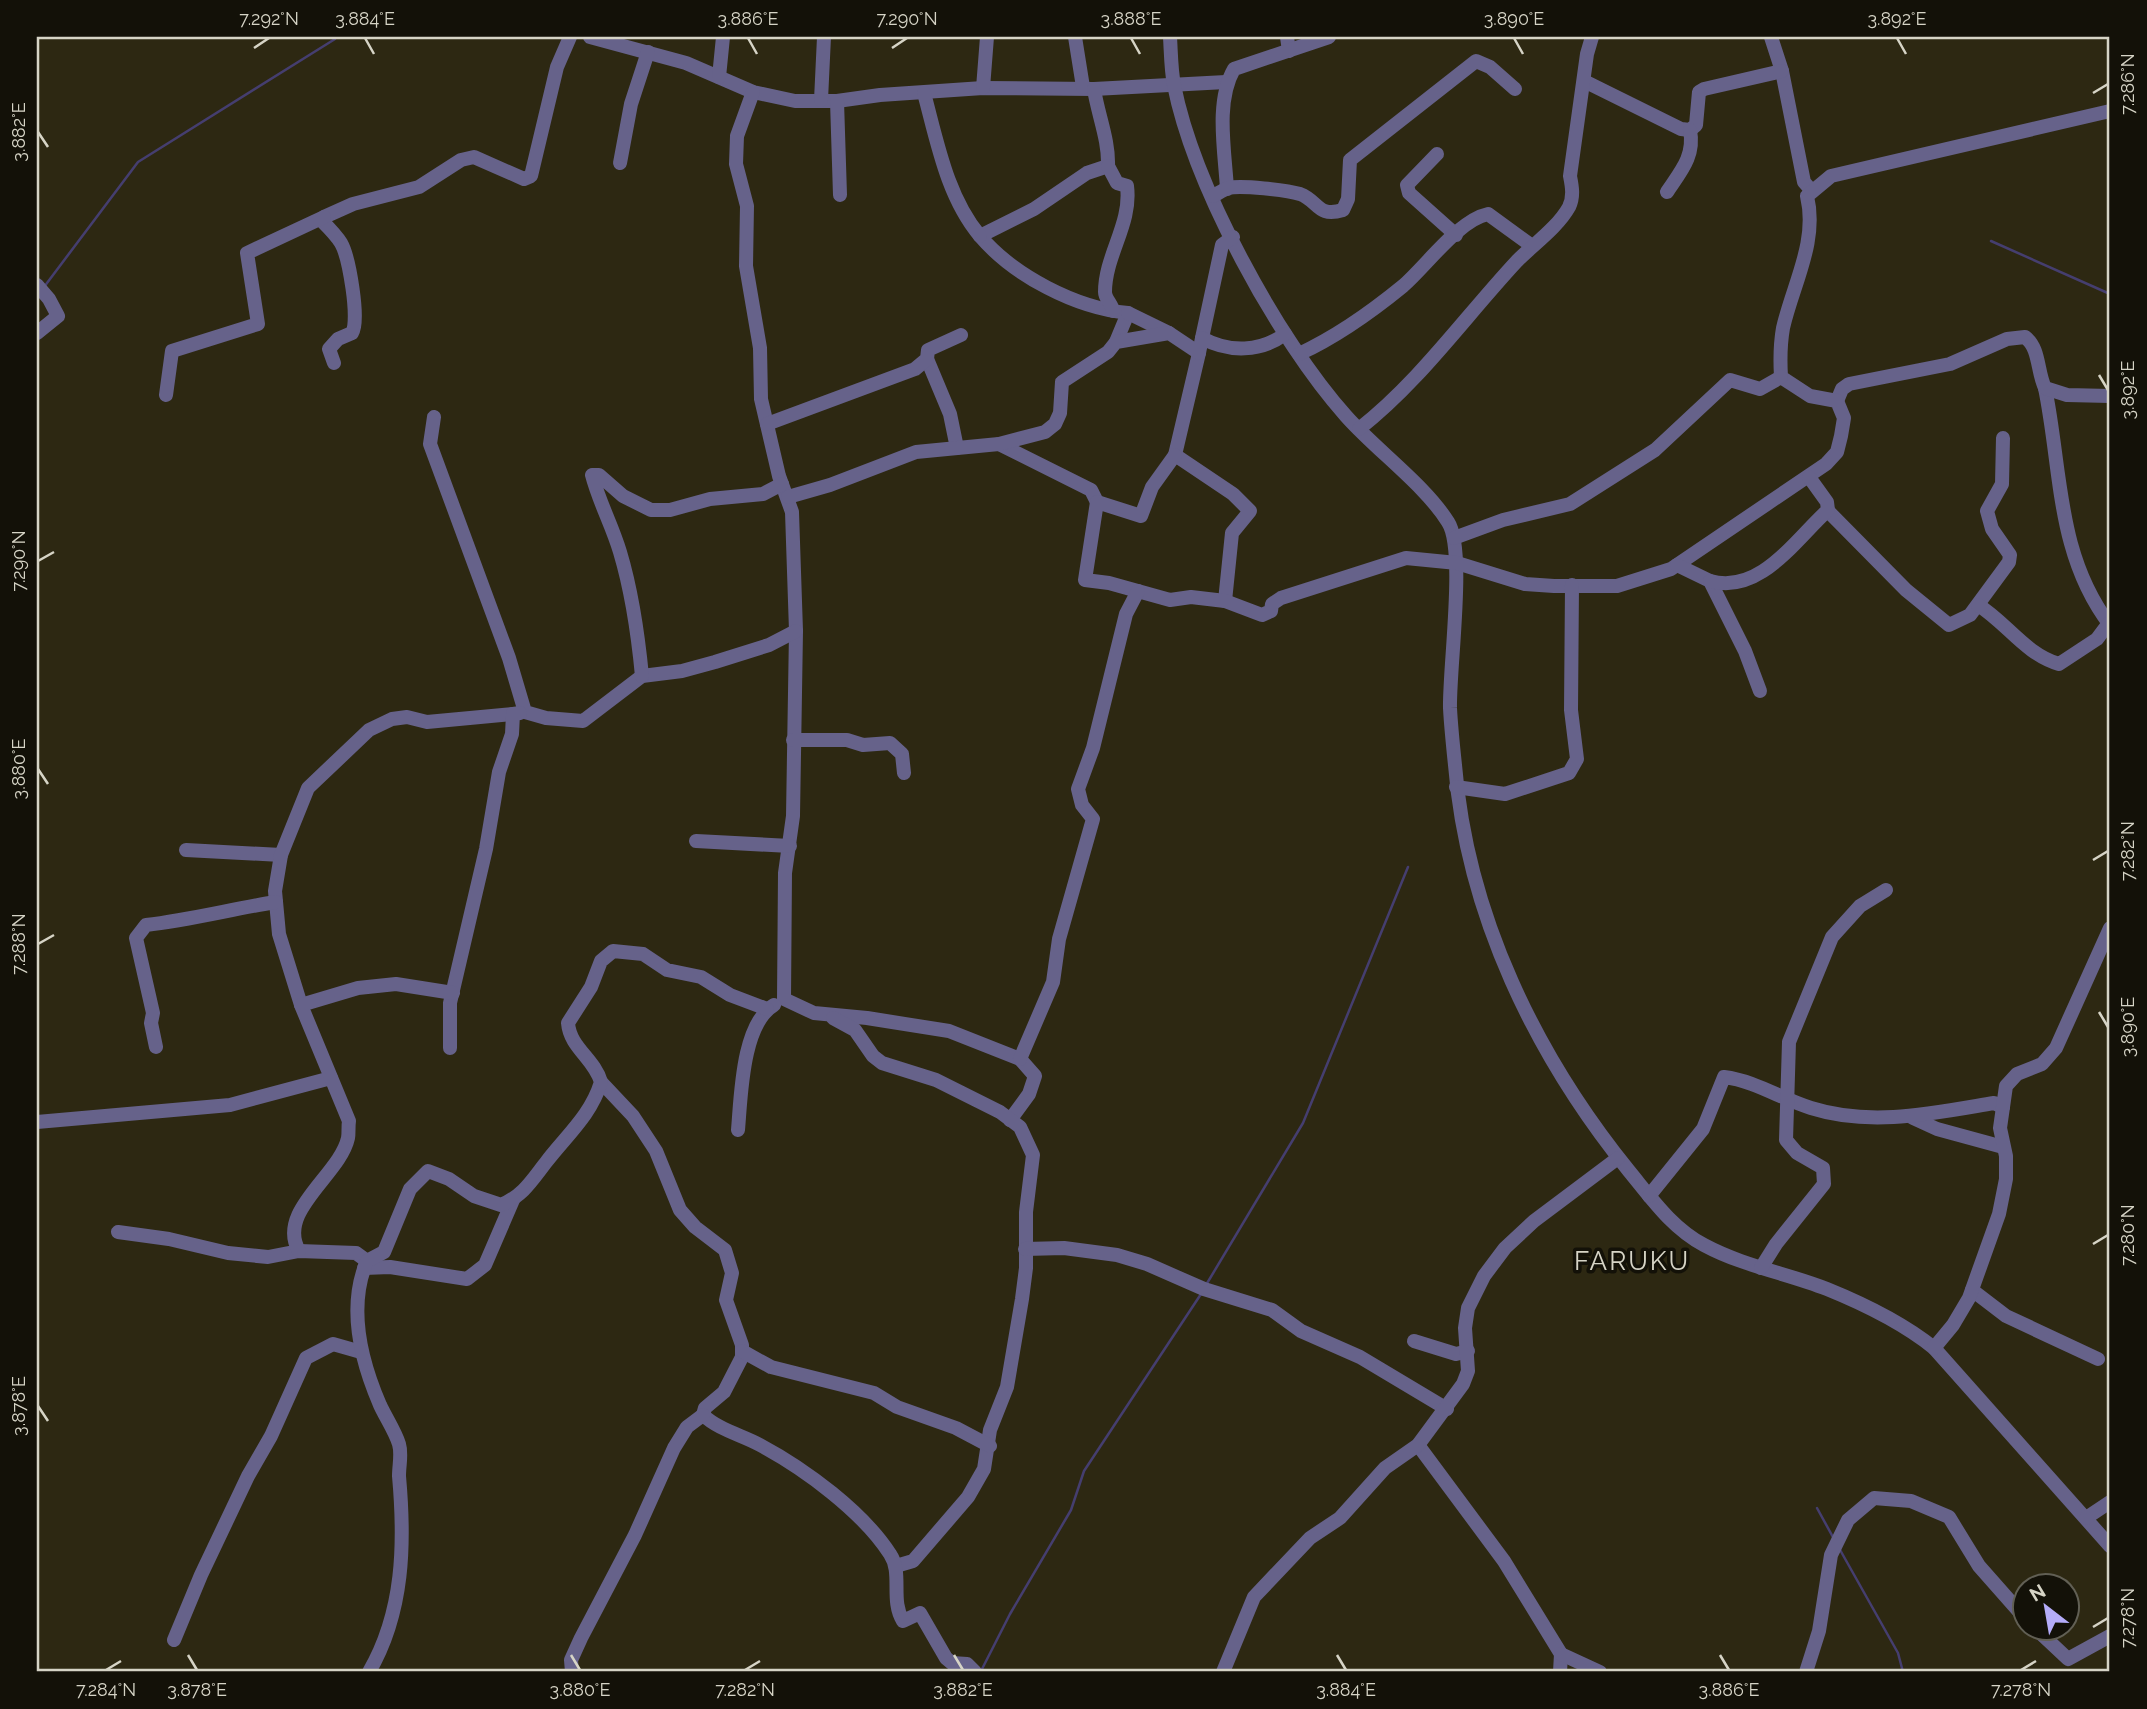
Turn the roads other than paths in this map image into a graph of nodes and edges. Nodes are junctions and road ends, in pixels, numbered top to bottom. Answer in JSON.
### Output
{"nodes":[{"id":1,"x":570,"y":37,"type":"edge"},
{"id":2,"x":590,"y":37,"type":"edge"},
{"id":3,"x":723,"y":37,"type":"edge"},
{"id":4,"x":824,"y":37,"type":"edge"},
{"id":5,"x":988,"y":37,"type":"edge"},
{"id":6,"x":1076,"y":37,"type":"edge"},
{"id":7,"x":1170,"y":37,"type":"edge"},
{"id":8,"x":1328,"y":37,"type":"edge"},
{"id":9,"x":1592,"y":37,"type":"edge"},
{"id":10,"x":1771,"y":37,"type":"edge"},
{"id":11,"x":1288,"y":44,"type":"edge"},
{"id":12,"x":648,"y":52,"type":"junction"},
{"id":13,"x":1782,"y":71,"type":"junction"},
{"id":14,"x":719,"y":77,"type":"junction"},
{"id":15,"x":1584,"y":81,"type":"junction"},
{"id":16,"x":1226,"y":82,"type":"junction"},
{"id":17,"x":1174,"y":85,"type":"junction"},
{"id":18,"x":983,"y":88,"type":"junction"},
{"id":19,"x":1088,"y":88,"type":"junction"},
{"id":20,"x":1515,"y":89,"type":"dead end"},
{"id":21,"x":753,"y":92,"type":"junction"},
{"id":22,"x":924,"y":93,"type":"junction"},
{"id":23,"x":821,"y":100,"type":"junction"},
{"id":24,"x":837,"y":101,"type":"junction"},
{"id":25,"x":2110,"y":111,"type":"edge"},
{"id":26,"x":1690,"y":130,"type":"junction"},
{"id":27,"x":1437,"y":154,"type":"dead end"},
{"id":28,"x":620,"y":163,"type":"dead end"},
{"id":29,"x":1108,"y":166,"type":"junction"},
{"id":30,"x":1227,"y":188,"type":"junction"},
{"id":31,"x":1811,"y":190,"type":"junction"},
{"id":32,"x":1667,"y":192,"type":"dead end"},
{"id":33,"x":840,"y":195,"type":"dead end"},
{"id":34,"x":1213,"y":196,"type":"junction"},
{"id":35,"x":324,"y":217,"type":"junction"},
{"id":36,"x":1456,"y":235,"type":"junction"},
{"id":37,"x":979,"y":236,"type":"junction"},
{"id":38,"x":1233,"y":237,"type":"junction"},
{"id":39,"x":1532,"y":246,"type":"junction"},
{"id":40,"x":37,"y":285,"type":"edge"},
{"id":41,"x":1120,"y":312,"type":"junction"},
{"id":42,"x":37,"y":333,"type":"edge"},
{"id":43,"x":1169,"y":334,"type":"junction"},
{"id":44,"x":1285,"y":334,"type":"junction"},
{"id":45,"x":961,"y":335,"type":"dead end"},
{"id":46,"x":1202,"y":338,"type":"junction"},
{"id":47,"x":1116,"y":342,"type":"junction"},
{"id":48,"x":1199,"y":353,"type":"junction"},
{"id":49,"x":1299,"y":354,"type":"junction"},
{"id":50,"x":927,"y":359,"type":"junction"},
{"id":51,"x":334,"y":363,"type":"dead end"},
{"id":52,"x":1781,"y":377,"type":"junction"},
{"id":53,"x":2045,"y":388,"type":"junction"},
{"id":54,"x":166,"y":395,"type":"dead end"},
{"id":55,"x":2110,"y":396,"type":"edge"},
{"id":56,"x":1837,"y":401,"type":"junction"},
{"id":57,"x":434,"y":416,"type":"dead end"},
{"id":58,"x":767,"y":424,"type":"junction"},
{"id":59,"x":1359,"y":429,"type":"junction"},
{"id":60,"x":2003,"y":438,"type":"dead end"},
{"id":61,"x":999,"y":444,"type":"junction"},
{"id":62,"x":957,"y":447,"type":"junction"},
{"id":63,"x":1175,"y":454,"type":"junction"},
{"id":64,"x":1809,"y":477,"type":"junction"},
{"id":65,"x":785,"y":491,"type":"junction"},
{"id":66,"x":1097,"y":502,"type":"junction"},
{"id":67,"x":1828,"y":511,"type":"junction"},
{"id":68,"x":1454,"y":538,"type":"junction"},
{"id":69,"x":1457,"y":563,"type":"junction"},
{"id":70,"x":1677,"y":565,"type":"junction"},
{"id":71,"x":1710,"y":581,"type":"junction"},
{"id":72,"x":1572,"y":585,"type":"junction"},
{"id":73,"x":1138,"y":591,"type":"junction"},
{"id":74,"x":1225,"y":601,"type":"junction"},
{"id":75,"x":1978,"y":605,"type":"junction"},
{"id":76,"x":2110,"y":624,"type":"edge"},
{"id":77,"x":796,"y":631,"type":"junction"},
{"id":78,"x":642,"y":676,"type":"junction"},
{"id":79,"x":1760,"y":691,"type":"dead end"},
{"id":80,"x":519,"y":713,"type":"junction"},
{"id":81,"x":793,"y":740,"type":"junction"},
{"id":82,"x":904,"y":773,"type":"dead end"},
{"id":83,"x":1457,"y":787,"type":"junction"},
{"id":84,"x":696,"y":841,"type":"dead end"},
{"id":85,"x":790,"y":846,"type":"junction"},
{"id":86,"x":187,"y":850,"type":"dead end"},
{"id":87,"x":281,"y":855,"type":"junction"},
{"id":88,"x":1886,"y":890,"type":"dead end"},
{"id":89,"x":276,"y":902,"type":"junction"},
{"id":90,"x":2110,"y":928,"type":"edge"},
{"id":91,"x":453,"y":993,"type":"junction"},
{"id":92,"x":784,"y":999,"type":"junction"},
{"id":93,"x":301,"y":1005,"type":"junction"},
{"id":94,"x":767,"y":1009,"type":"junction"},
{"id":95,"x":825,"y":1015,"type":"junction"},
{"id":96,"x":156,"y":1047,"type":"dead end"},
{"id":97,"x":450,"y":1048,"type":"dead end"},
{"id":98,"x":1020,"y":1059,"type":"junction"},
{"id":99,"x":331,"y":1078,"type":"junction"},
{"id":100,"x":601,"y":1082,"type":"junction"},
{"id":101,"x":1788,"y":1098,"type":"junction"},
{"id":102,"x":2003,"y":1107,"type":"junction"},
{"id":103,"x":1913,"y":1118,"type":"junction"},
{"id":104,"x":1010,"y":1120,"type":"junction"},
{"id":105,"x":37,"y":1122,"type":"edge"},
{"id":106,"x":738,"y":1130,"type":"dead end"},
{"id":107,"x":2003,"y":1147,"type":"junction"},
{"id":108,"x":1618,"y":1158,"type":"junction"},
{"id":109,"x":1649,"y":1196,"type":"junction"},
{"id":110,"x":513,"y":1200,"type":"junction"},
{"id":111,"x":118,"y":1232,"type":"dead end"},
{"id":112,"x":1025,"y":1250,"type":"junction"},
{"id":113,"x":299,"y":1251,"type":"junction"},
{"id":114,"x":366,"y":1264,"type":"junction"},
{"id":115,"x":1761,"y":1268,"type":"junction"},
{"id":116,"x":1972,"y":1290,"type":"junction"},
{"id":117,"x":1414,"y":1341,"type":"dead end"},
{"id":118,"x":1934,"y":1348,"type":"junction"},
{"id":119,"x":742,"y":1351,"type":"junction"},
{"id":120,"x":1468,"y":1351,"type":"junction"},
{"id":121,"x":361,"y":1352,"type":"junction"},
{"id":122,"x":2098,"y":1359,"type":"dead end"},
{"id":123,"x":1447,"y":1409,"type":"junction"},
{"id":124,"x":703,"y":1416,"type":"junction"},
{"id":125,"x":1418,"y":1445,"type":"junction"},
{"id":126,"x":990,"y":1446,"type":"junction"},
{"id":127,"x":2110,"y":1502,"type":"edge"},
{"id":128,"x":2086,"y":1518,"type":"junction"},
{"id":129,"x":2110,"y":1546,"type":"edge"},
{"id":130,"x":896,"y":1566,"type":"junction"},
{"id":131,"x":2010,"y":1600,"type":"edge"},
{"id":132,"x":2110,"y":1636,"type":"edge"},
{"id":133,"x":174,"y":1640,"type":"dead end"},
{"id":134,"x":2049,"y":1642,"type":"edge"},
{"id":135,"x":1561,"y":1654,"type":"junction"},
{"id":136,"x":369,"y":1672,"type":"edge"},
{"id":137,"x":572,"y":1672,"type":"edge"},
{"id":138,"x":975,"y":1672,"type":"edge"},
{"id":139,"x":1223,"y":1672,"type":"edge"},
{"id":140,"x":1560,"y":1672,"type":"edge"},
{"id":141,"x":1600,"y":1672,"type":"edge"},
{"id":142,"x":1806,"y":1672,"type":"edge"}],
"edges":[{"from":1,"to":35,"type":"street"},
{"from":2,"to":12,"type":"street"},
{"from":3,"to":14,"type":"street"},
{"from":4,"to":23,"type":"street"},
{"from":5,"to":18,"type":"street"},
{"from":6,"to":19,"type":"street"},
{"from":7,"to":17,"type":"street"},
{"from":8,"to":11,"type":"street"},
{"from":9,"to":15,"type":"street"},
{"from":10,"to":13,"type":"street"},
{"from":11,"to":16,"type":"street"},
{"from":12,"to":14,"type":"street"},
{"from":12,"to":28,"type":"street"},
{"from":13,"to":26,"type":"street"},
{"from":13,"to":31,"type":"street"},
{"from":14,"to":21,"type":"street"},
{"from":15,"to":26,"type":"street"},
{"from":15,"to":39,"type":"street"},
{"from":16,"to":17,"type":"street"},
{"from":16,"to":30,"type":"street"},
{"from":17,"to":19,"type":"street"},
{"from":17,"to":34,"type":"street"},
{"from":18,"to":19,"type":"street"},
{"from":18,"to":22,"type":"street"},
{"from":19,"to":29,"type":"street"},
{"from":20,"to":30,"type":"street"},
{"from":21,"to":23,"type":"street"},
{"from":21,"to":58,"type":"street"},
{"from":22,"to":24,"type":"street"},
{"from":22,"to":37,"type":"street"},
{"from":23,"to":24,"type":"street"},
{"from":24,"to":33,"type":"street"},
{"from":25,"to":31,"type":"street"},
{"from":26,"to":32,"type":"street"},
{"from":27,"to":36,"type":"street"},
{"from":29,"to":37,"type":"street"},
{"from":29,"to":41,"type":"street"},
{"from":30,"to":34,"type":"street"},
{"from":31,"to":52,"type":"street"},
{"from":34,"to":38,"type":"street"},
{"from":35,"to":51,"type":"street"},
{"from":35,"to":54,"type":"street"},
{"from":36,"to":39,"type":"street"},
{"from":36,"to":49,"type":"street"},
{"from":37,"to":41,"type":"street"},
{"from":38,"to":44,"type":"street"},
{"from":38,"to":46,"type":"street"},
{"from":39,"to":59,"type":"street"},
{"from":40,"to":42,"type":"street"},
{"from":41,"to":43,"type":"street"},
{"from":41,"to":47,"type":"street"},
{"from":43,"to":47,"type":"street"},
{"from":43,"to":48,"type":"street"},
{"from":44,"to":46,"type":"street"},
{"from":44,"to":49,"type":"street"},
{"from":45,"to":50,"type":"street"},
{"from":46,"to":48,"type":"street"},
{"from":47,"to":61,"type":"street"},
{"from":48,"to":63,"type":"street"},
{"from":49,"to":59,"type":"street"},
{"from":50,"to":58,"type":"street"},
{"from":50,"to":62,"type":"street"},
{"from":52,"to":56,"type":"street"},
{"from":52,"to":68,"type":"street"},
{"from":53,"to":55,"type":"street"},
{"from":53,"to":56,"type":"street"},
{"from":53,"to":76,"type":"street"},
{"from":56,"to":64,"type":"street"},
{"from":57,"to":80,"type":"street"},
{"from":58,"to":65,"type":"street"},
{"from":59,"to":68,"type":"street"},
{"from":60,"to":75,"type":"street"},
{"from":61,"to":62,"type":"street"},
{"from":61,"to":66,"type":"street"},
{"from":62,"to":65,"type":"street"},
{"from":63,"to":66,"type":"street"},
{"from":63,"to":74,"type":"street"},
{"from":64,"to":67,"type":"street"},
{"from":64,"to":70,"type":"street"},
{"from":65,"to":77,"type":"street"},
{"from":65,"to":78,"type":"street"},
{"from":66,"to":73,"type":"street"},
{"from":67,"to":71,"type":"street"},
{"from":67,"to":75,"type":"street"},
{"from":68,"to":69,"type":"street"},
{"from":69,"to":72,"type":"street"},
{"from":69,"to":74,"type":"street"},
{"from":69,"to":83,"type":"street"},
{"from":70,"to":71,"type":"street"},
{"from":70,"to":72,"type":"street"},
{"from":71,"to":79,"type":"street"},
{"from":72,"to":83,"type":"street"},
{"from":73,"to":74,"type":"street"},
{"from":73,"to":98,"type":"street"},
{"from":75,"to":76,"type":"street"},
{"from":77,"to":78,"type":"street"},
{"from":77,"to":81,"type":"street"},
{"from":78,"to":80,"type":"street"},
{"from":80,"to":87,"type":"street"},
{"from":80,"to":91,"type":"street"},
{"from":81,"to":82,"type":"street"},
{"from":81,"to":85,"type":"street"},
{"from":83,"to":108,"type":"street"},
{"from":84,"to":85,"type":"street"},
{"from":85,"to":92,"type":"street"},
{"from":86,"to":87,"type":"street"},
{"from":87,"to":89,"type":"street"},
{"from":88,"to":101,"type":"street"},
{"from":89,"to":93,"type":"street"},
{"from":89,"to":96,"type":"street"},
{"from":90,"to":102,"type":"street"},
{"from":91,"to":93,"type":"street"},
{"from":91,"to":97,"type":"street"},
{"from":92,"to":94,"type":"street"},
{"from":92,"to":95,"type":"street"},
{"from":93,"to":99,"type":"street"},
{"from":94,"to":100,"type":"street"},
{"from":94,"to":106,"type":"street"},
{"from":95,"to":98,"type":"street"},
{"from":95,"to":104,"type":"street"},
{"from":98,"to":104,"type":"street"},
{"from":99,"to":105,"type":"street"},
{"from":99,"to":113,"type":"street"},
{"from":100,"to":110,"type":"street"},
{"from":100,"to":119,"type":"street"},
{"from":101,"to":103,"type":"street"},
{"from":101,"to":109,"type":"street"},
{"from":101,"to":115,"type":"street"},
{"from":102,"to":103,"type":"street"},
{"from":102,"to":107,"type":"street"},
{"from":103,"to":107,"type":"street"},
{"from":104,"to":112,"type":"street"},
{"from":107,"to":116,"type":"street"},
{"from":108,"to":109,"type":"street"},
{"from":108,"to":120,"type":"street"},
{"from":109,"to":115,"type":"street"},
{"from":110,"to":114,"type":"street"},
{"from":110,"to":114,"type":"street"},
{"from":111,"to":113,"type":"street"},
{"from":112,"to":123,"type":"street"},
{"from":112,"to":126,"type":"street"},
{"from":113,"to":114,"type":"street"},
{"from":114,"to":121,"type":"street"},
{"from":115,"to":118,"type":"street"},
{"from":116,"to":118,"type":"street"},
{"from":116,"to":122,"type":"street"},
{"from":117,"to":120,"type":"street"},
{"from":118,"to":128,"type":"street"},
{"from":119,"to":124,"type":"street"},
{"from":119,"to":126,"type":"street"},
{"from":120,"to":123,"type":"street"},
{"from":121,"to":133,"type":"street"},
{"from":121,"to":136,"type":"street"},
{"from":123,"to":125,"type":"street"},
{"from":124,"to":130,"type":"street"},
{"from":124,"to":137,"type":"street"},
{"from":125,"to":135,"type":"street"},
{"from":125,"to":139,"type":"street"},
{"from":126,"to":130,"type":"street"},
{"from":127,"to":128,"type":"street"},
{"from":128,"to":129,"type":"street"},
{"from":130,"to":138,"type":"street"},
{"from":131,"to":142,"type":"street"},
{"from":132,"to":134,"type":"street"},
{"from":135,"to":140,"type":"street"},
{"from":135,"to":141,"type":"street"}]}
